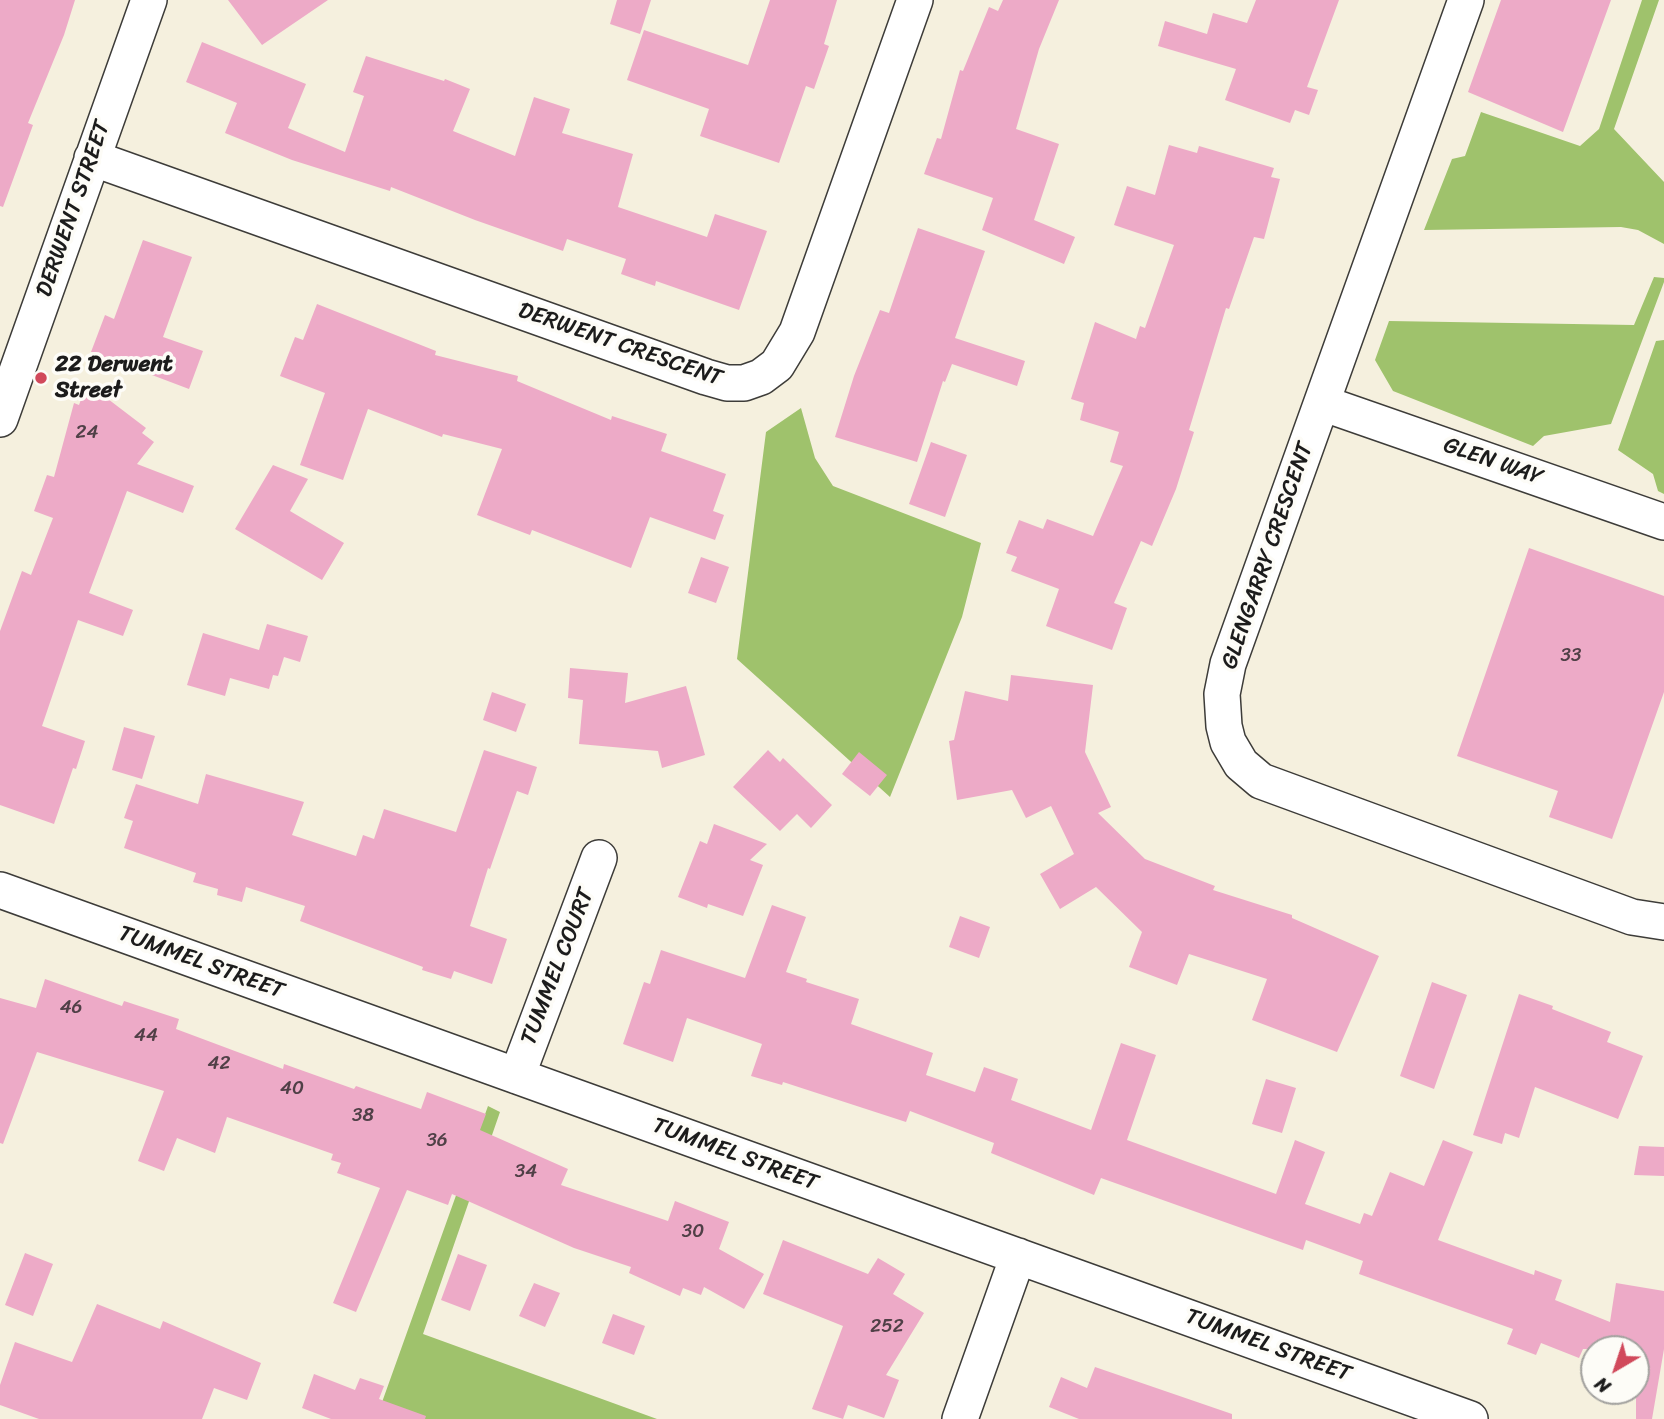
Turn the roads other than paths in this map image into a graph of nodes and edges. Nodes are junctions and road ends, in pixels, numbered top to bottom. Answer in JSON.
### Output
{"nodes":[{"id":1,"x":149,"y":0,"type":"edge"},
{"id":2,"x":915,"y":0,"type":"edge"},
{"id":3,"x":1466,"y":0,"type":"edge"},
{"id":4,"x":92,"y":158,"type":"junction"},
{"id":5,"x":1322,"y":403,"type":"junction"},
{"id":6,"x":0,"y":419,"type":"edge"},
{"id":7,"x":1664,"y":522,"type":"edge"},
{"id":8,"x":599,"y":858,"type":"dead end"},
{"id":9,"x":0,"y":890,"type":"edge"},
{"id":10,"x":1664,"y":922,"type":"edge"},
{"id":11,"x":517,"y":1076,"type":"junction"},
{"id":12,"x":1018,"y":1256,"type":"junction"},
{"id":13,"x":960,"y":1419,"type":"edge"},
{"id":14,"x":1469,"y":1419,"type":"edge"}],
"edges":[{"from":1,"to":4,"type":"street","name":"DERWENT STREET"},
{"from":2,"to":4,"type":"street","name":"DERWENT CRESCENT"},
{"from":3,"to":5,"type":"street","name":"GLENGARRY CRESCENT"},
{"from":4,"to":6,"type":"street","name":"DERWENT STREET"},
{"from":5,"to":7,"type":"street","name":"GLEN WAY"},
{"from":5,"to":10,"type":"street","name":"GLENGARRY CRESCENT"},
{"from":8,"to":11,"type":"street","name":"TUMMEL COURT"},
{"from":9,"to":11,"type":"street","name":"TUMMEL STREET"},
{"from":11,"to":12,"type":"street","name":"TUMMEL STREET"},
{"from":12,"to":13,"type":"street"},
{"from":12,"to":14,"type":"street","name":"TUMMEL STREET"}]}
